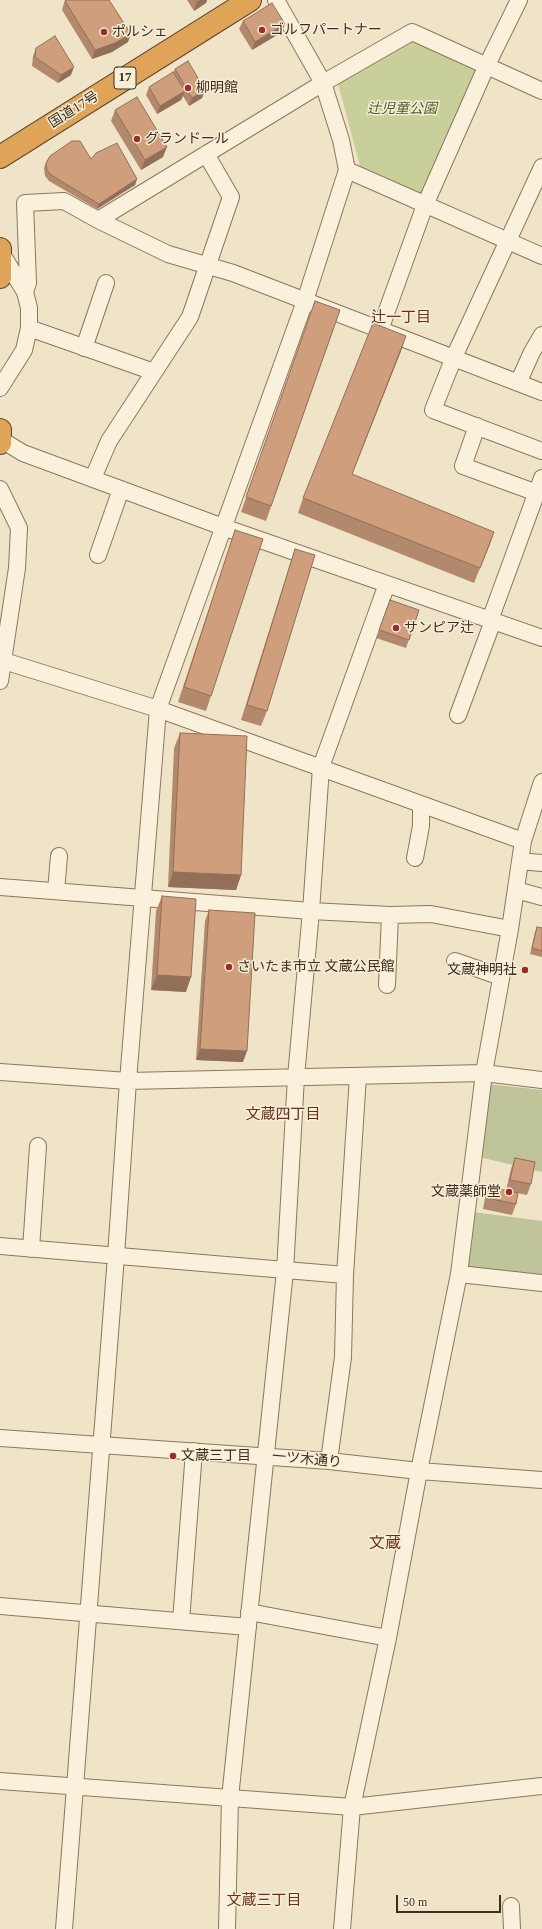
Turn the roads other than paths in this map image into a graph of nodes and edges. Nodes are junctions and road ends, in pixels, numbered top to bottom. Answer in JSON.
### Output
{"nodes":[{"id":1,"x":276,"y":0,"type":"edge"},
{"id":2,"x":519,"y":0,"type":"edge"},
{"id":3,"x":245,"y":1,"type":"edge"},
{"id":4,"x":487,"y":65,"type":"junction"},
{"id":5,"x":323,"y":83,"type":"junction"},
{"id":6,"x":542,"y":91,"type":"edge"},
{"id":7,"x":206,"y":154,"type":"junction"},
{"id":8,"x":0,"y":157,"type":"edge"},
{"id":9,"x":542,"y":167,"type":"edge"},
{"id":10,"x":347,"y":170,"type":"junction"},
{"id":11,"x":425,"y":205,"type":"junction"},
{"id":12,"x":98,"y":220,"type":"junction"},
{"id":13,"x":507,"y":241,"type":"junction"},
{"id":14,"x":0,"y":250,"type":"edge"},
{"id":15,"x":542,"y":256,"type":"edge"},
{"id":16,"x":208,"y":265,"type":"junction"},
{"id":17,"x":0,"y":277,"type":"edge"},
{"id":18,"x":106,"y":283,"type":"dead end"},
{"id":19,"x":25,"y":292,"type":"junction"},
{"id":20,"x":305,"y":301,"type":"junction"},
{"id":21,"x":29,"y":328,"type":"junction"},
{"id":22,"x":380,"y":330,"type":"junction"},
{"id":23,"x":542,"y":335,"type":"edge"},
{"id":24,"x":84,"y":348,"type":"junction"},
{"id":25,"x":454,"y":357,"type":"junction"},
{"id":26,"x":154,"y":372,"type":"junction"},
{"id":27,"x":518,"y":383,"type":"junction"},
{"id":28,"x":0,"y":388,"type":"edge"},
{"id":29,"x":542,"y":392,"type":"edge"},
{"id":30,"x":477,"y":426,"type":"junction"},
{"id":31,"x":0,"y":430,"type":"edge"},
{"id":32,"x":0,"y":439,"type":"edge"},
{"id":33,"x":0,"y":443,"type":"edge"},
{"id":34,"x":542,"y":451,"type":"edge"},
{"id":35,"x":93,"y":478,"type":"junction"},
{"id":36,"x":540,"y":484,"type":"edge"},
{"id":37,"x":0,"y":489,"type":"edge"},
{"id":38,"x":121,"y":489,"type":"junction"},
{"id":39,"x":222,"y":527,"type":"junction"},
{"id":40,"x":98,"y":556,"type":"dead end"},
{"id":41,"x":388,"y":584,"type":"junction"},
{"id":42,"x":491,"y":620,"type":"junction"},
{"id":43,"x":542,"y":638,"type":"edge"},
{"id":44,"x":4,"y":661,"type":"junction"},
{"id":45,"x":0,"y":682,"type":"edge"},
{"id":46,"x":158,"y":709,"type":"junction"},
{"id":47,"x":458,"y":715,"type":"dead end"},
{"id":48,"x":321,"y":767,"type":"junction"},
{"id":49,"x":542,"y":782,"type":"edge"},
{"id":50,"x":421,"y":804,"type":"junction"},
{"id":51,"x":523,"y":841,"type":"junction"},
{"id":52,"x":59,"y":856,"type":"dead end"},
{"id":53,"x":415,"y":858,"type":"dead end"},
{"id":54,"x":520,"y":861,"type":"junction"},
{"id":55,"x":542,"y":863,"type":"edge"},
{"id":56,"x":0,"y":887,"type":"edge"},
{"id":57,"x":516,"y":890,"type":"junction"},
{"id":58,"x":56,"y":891,"type":"junction"},
{"id":59,"x":542,"y":897,"type":"edge"},
{"id":60,"x":143,"y":898,"type":"junction"},
{"id":61,"x":311,"y":911,"type":"junction"},
{"id":62,"x":390,"y":915,"type":"junction"},
{"id":63,"x":510,"y":929,"type":"junction"},
{"id":64,"x":455,"y":961,"type":"dead end"},
{"id":65,"x":501,"y":977,"type":"junction"},
{"id":66,"x":387,"y":985,"type":"dead end"},
{"id":67,"x":0,"y":1072,"type":"edge"},
{"id":68,"x":484,"y":1073,"type":"junction"},
{"id":69,"x":358,"y":1076,"type":"junction"},
{"id":70,"x":296,"y":1077,"type":"junction"},
{"id":71,"x":542,"y":1080,"type":"edge"},
{"id":72,"x":128,"y":1081,"type":"junction"},
{"id":73,"x":38,"y":1146,"type":"dead end"},
{"id":74,"x":0,"y":1246,"type":"edge"},
{"id":75,"x":31,"y":1249,"type":"junction"},
{"id":76,"x":116,"y":1256,"type":"junction"},
{"id":77,"x":285,"y":1271,"type":"junction"},
{"id":78,"x":459,"y":1274,"type":"junction"},
{"id":79,"x":345,"y":1275,"type":"junction"},
{"id":80,"x":542,"y":1283,"type":"edge"},
{"id":81,"x":0,"y":1438,"type":"edge"},
{"id":82,"x":101,"y":1445,"type":"junction"},
{"id":83,"x":194,"y":1451,"type":"junction"},
{"id":84,"x":265,"y":1456,"type":"junction"},
{"id":85,"x":329,"y":1461,"type":"junction"},
{"id":86,"x":419,"y":1471,"type":"junction"},
{"id":87,"x":542,"y":1480,"type":"edge"},
{"id":88,"x":0,"y":1606,"type":"edge"},
{"id":89,"x":89,"y":1614,"type":"junction"},
{"id":90,"x":248,"y":1619,"type":"junction"},
{"id":91,"x":181,"y":1622,"type":"junction"},
{"id":92,"x":388,"y":1638,"type":"junction"},
{"id":93,"x":0,"y":1781,"type":"edge"},
{"id":94,"x":542,"y":1786,"type":"edge"},
{"id":95,"x":76,"y":1787,"type":"junction"},
{"id":96,"x":230,"y":1798,"type":"junction"},
{"id":97,"x":352,"y":1807,"type":"junction"},
{"id":98,"x":511,"y":1906,"type":"dead end"},
{"id":99,"x":64,"y":1929,"type":"edge"},
{"id":100,"x":227,"y":1929,"type":"edge"},
{"id":101,"x":342,"y":1929,"type":"edge"},
{"id":102,"x":512,"y":1929,"type":"edge"}],
"edges":[{"from":1,"to":5,"type":"street"},
{"from":2,"to":4,"type":"street"},
{"from":3,"to":8,"type":"highway","name":"国道17号","number":"17"},
{"from":4,"to":5,"type":"street"},
{"from":4,"to":6,"type":"street"},
{"from":4,"to":11,"type":"street"},
{"from":5,"to":7,"type":"street"},
{"from":5,"to":10,"type":"street"},
{"from":7,"to":12,"type":"street"},
{"from":7,"to":16,"type":"street"},
{"from":9,"to":13,"type":"street"},
{"from":10,"to":11,"type":"street"},
{"from":10,"to":20,"type":"street"},
{"from":11,"to":13,"type":"street"},
{"from":11,"to":22,"type":"street"},
{"from":12,"to":16,"type":"street"},
{"from":12,"to":19,"type":"street"},
{"from":13,"to":15,"type":"street"},
{"from":13,"to":25,"type":"street"},
{"from":14,"to":17,"type":"highway"},
{"from":14,"to":19,"type":"street"},
{"from":16,"to":20,"type":"street"},
{"from":16,"to":26,"type":"street"},
{"from":18,"to":24,"type":"street"},
{"from":19,"to":21,"type":"street"},
{"from":20,"to":22,"type":"street"},
{"from":20,"to":39,"type":"street"},
{"from":21,"to":24,"type":"street"},
{"from":21,"to":28,"type":"street"},
{"from":22,"to":25,"type":"street"},
{"from":23,"to":27,"type":"street"},
{"from":24,"to":26,"type":"street"},
{"from":25,"to":27,"type":"street"},
{"from":25,"to":30,"type":"street"},
{"from":26,"to":35,"type":"street"},
{"from":27,"to":29,"type":"street"},
{"from":30,"to":34,"type":"street"},
{"from":30,"to":36,"type":"street"},
{"from":31,"to":32,"type":"highway"},
{"from":32,"to":33,"type":"highway"},
{"from":32,"to":35,"type":"street"},
{"from":35,"to":38,"type":"street"},
{"from":36,"to":42,"type":"street"},
{"from":37,"to":44,"type":"street"},
{"from":38,"to":39,"type":"street"},
{"from":38,"to":40,"type":"street"},
{"from":39,"to":41,"type":"street"},
{"from":39,"to":46,"type":"street"},
{"from":41,"to":42,"type":"street"},
{"from":41,"to":48,"type":"street"},
{"from":42,"to":43,"type":"street"},
{"from":42,"to":47,"type":"street"},
{"from":44,"to":45,"type":"street"},
{"from":44,"to":46,"type":"street"},
{"from":46,"to":48,"type":"street"},
{"from":46,"to":60,"type":"street"},
{"from":48,"to":50,"type":"street"},
{"from":48,"to":61,"type":"street"},
{"from":49,"to":51,"type":"street"},
{"from":50,"to":51,"type":"street"},
{"from":50,"to":53,"type":"street"},
{"from":51,"to":54,"type":"street"},
{"from":52,"to":58,"type":"street"},
{"from":54,"to":55,"type":"street"},
{"from":54,"to":57,"type":"street"},
{"from":56,"to":58,"type":"street"},
{"from":57,"to":59,"type":"street"},
{"from":57,"to":63,"type":"street"},
{"from":58,"to":60,"type":"street"},
{"from":60,"to":61,"type":"street"},
{"from":60,"to":72,"type":"street"},
{"from":61,"to":62,"type":"street"},
{"from":61,"to":70,"type":"street"},
{"from":62,"to":63,"type":"street"},
{"from":62,"to":66,"type":"street"},
{"from":63,"to":65,"type":"street"},
{"from":64,"to":65,"type":"street"},
{"from":65,"to":68,"type":"street"},
{"from":67,"to":72,"type":"street"},
{"from":68,"to":69,"type":"street"},
{"from":68,"to":71,"type":"street"},
{"from":68,"to":78,"type":"street"},
{"from":69,"to":70,"type":"street"},
{"from":69,"to":79,"type":"street"},
{"from":70,"to":72,"type":"street"},
{"from":70,"to":77,"type":"street"},
{"from":72,"to":76,"type":"street"},
{"from":73,"to":75,"type":"street"},
{"from":74,"to":75,"type":"street"},
{"from":75,"to":76,"type":"street"},
{"from":76,"to":77,"type":"street"},
{"from":76,"to":82,"type":"street"},
{"from":77,"to":79,"type":"street"},
{"from":77,"to":84,"type":"street"},
{"from":78,"to":80,"type":"street"},
{"from":78,"to":86,"type":"street"},
{"from":79,"to":85,"type":"street"},
{"from":81,"to":82,"type":"street","name":"一ツ木通り"},
{"from":82,"to":83,"type":"street","name":"一ツ木通り"},
{"from":82,"to":89,"type":"street"},
{"from":83,"to":84,"type":"street","name":"一ツ木通り"},
{"from":83,"to":91,"type":"street"},
{"from":84,"to":85,"type":"street","name":"一ツ木通り"},
{"from":84,"to":90,"type":"street"},
{"from":85,"to":86,"type":"street","name":"一ツ木通り"},
{"from":86,"to":87,"type":"street","name":"一ツ木通り"},
{"from":86,"to":92,"type":"street"},
{"from":88,"to":89,"type":"street"},
{"from":89,"to":91,"type":"street"},
{"from":89,"to":95,"type":"street"},
{"from":90,"to":91,"type":"street"},
{"from":90,"to":92,"type":"street"},
{"from":90,"to":96,"type":"street"},
{"from":92,"to":97,"type":"street"},
{"from":93,"to":95,"type":"street"},
{"from":94,"to":97,"type":"street"},
{"from":95,"to":96,"type":"street"},
{"from":95,"to":99,"type":"street"},
{"from":96,"to":97,"type":"street"},
{"from":96,"to":100,"type":"street"},
{"from":97,"to":101,"type":"street"},
{"from":98,"to":102,"type":"street"}]}
